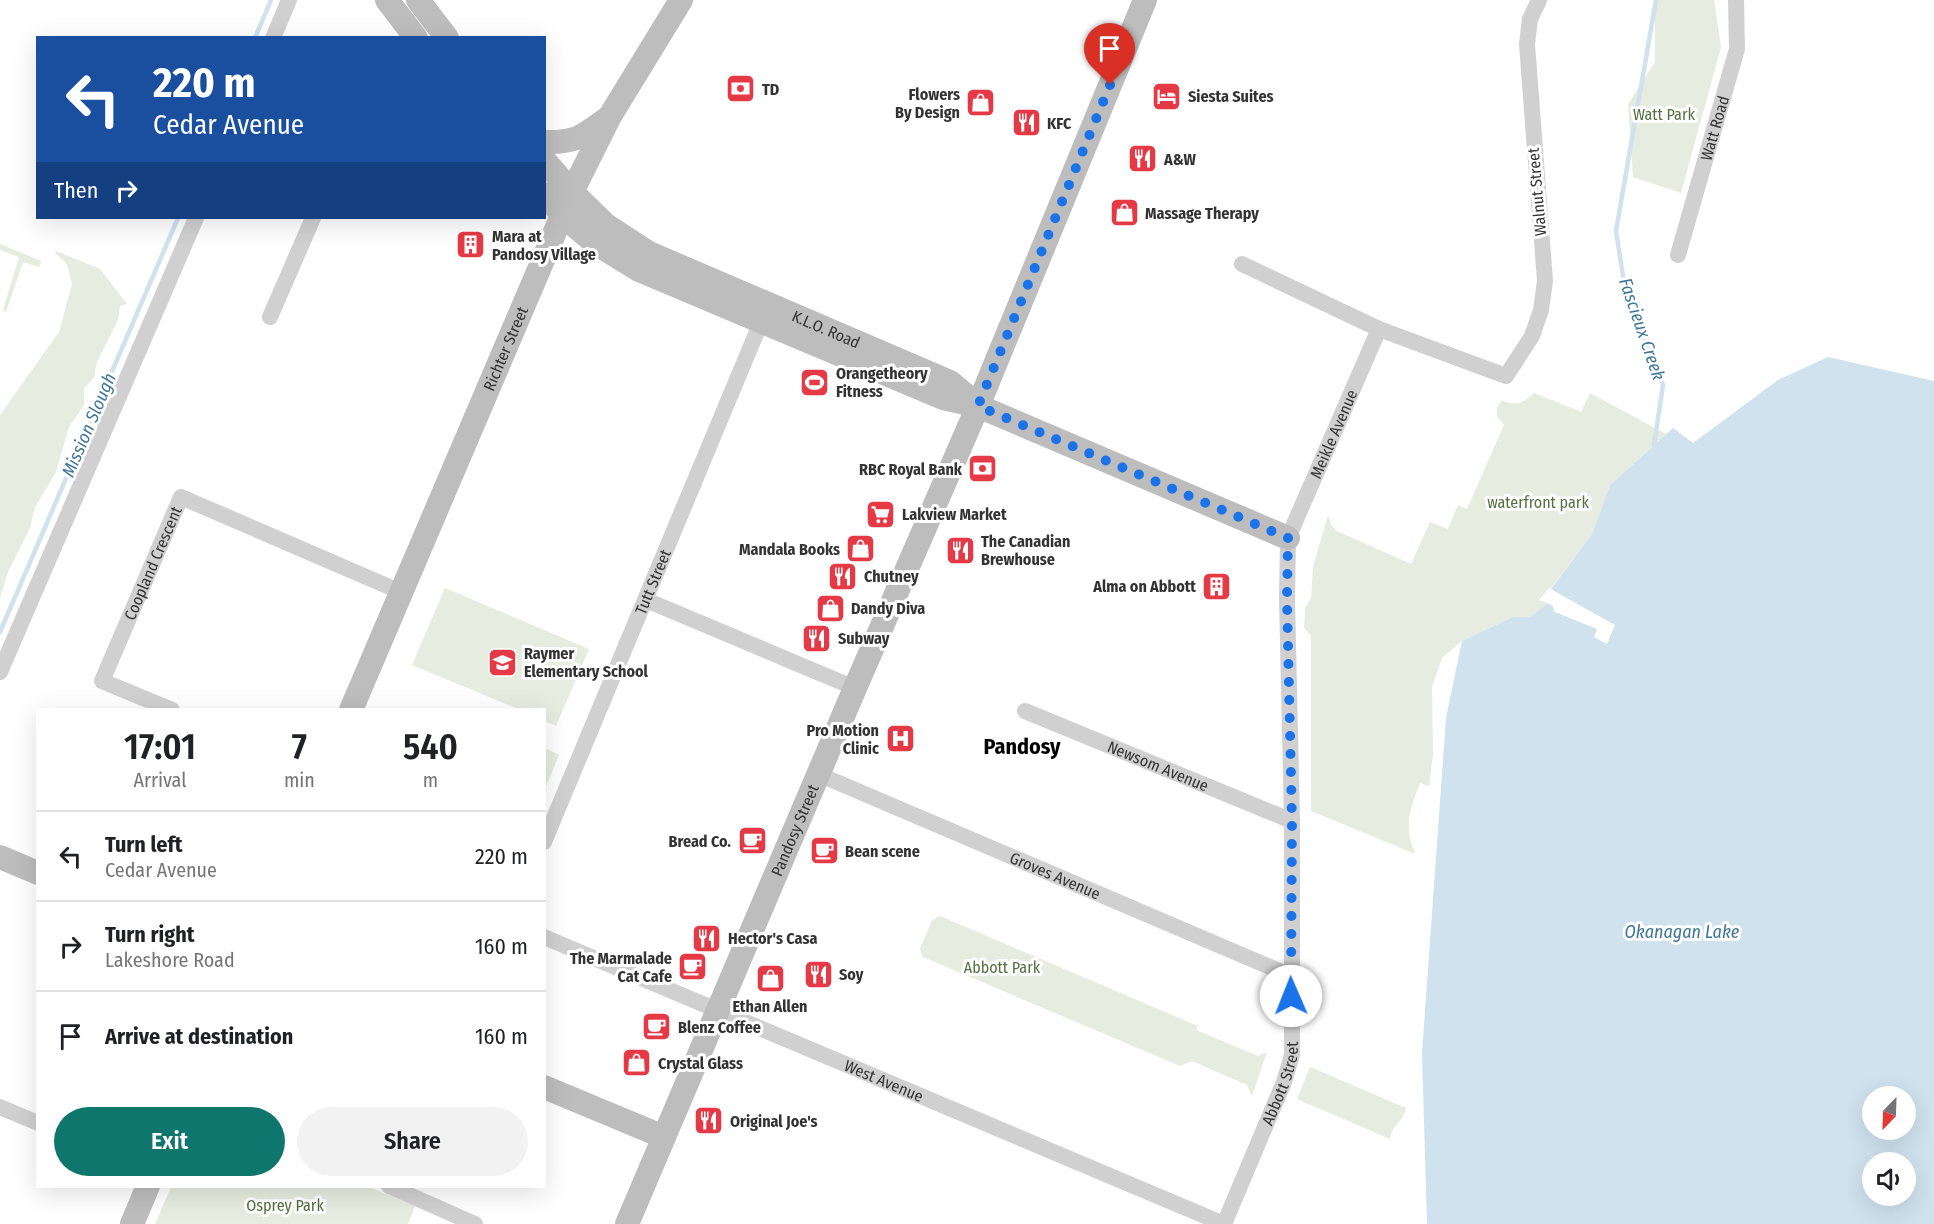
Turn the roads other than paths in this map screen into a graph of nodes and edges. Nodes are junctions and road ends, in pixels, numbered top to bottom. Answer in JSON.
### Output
{"nodes":[{"id":1,"x":289,"y":0,"type":"edge"},
{"id":2,"x":387,"y":0,"type":"edge"},
{"id":3,"x":681,"y":0,"type":"edge"},
{"id":4,"x":1145,"y":0,"type":"edge"},
{"id":5,"x":1539,"y":0,"type":"edge"},
{"id":6,"x":1736,"y":0,"type":"edge"},
{"id":7,"x":422,"y":6,"type":"edge"},
{"id":8,"x":408,"y":34,"type":"edge"},
{"id":9,"x":274,"y":36,"type":"edge"},
{"id":10,"x":445,"y":36,"type":"edge"},
{"id":11,"x":610,"y":116,"type":"junction"},
{"id":12,"x":546,"y":142,"type":"edge"},
{"id":13,"x":546,"y":162,"type":"edge"},
{"id":14,"x":572,"y":192,"type":"junction"},
{"id":15,"x":546,"y":196,"type":"edge"},
{"id":16,"x":562,"y":216,"type":"junction"},
{"id":17,"x":196,"y":219,"type":"edge"},
{"id":18,"x":313,"y":219,"type":"edge"},
{"id":19,"x":1678,"y":255,"type":"dead end"},
{"id":20,"x":1242,"y":264,"type":"dead end"},
{"id":21,"x":270,"y":317,"type":"dead end"},
{"id":22,"x":761,"y":322,"type":"junction"},
{"id":23,"x":1379,"y":329,"type":"junction"},
{"id":24,"x":978,"y":406,"type":"junction"},
{"id":25,"x":1288,"y":538,"type":"junction"},
{"id":26,"x":401,"y":592,"type":"junction"},
{"id":27,"x":646,"y":600,"type":"junction"},
{"id":28,"x":0,"y":672,"type":"edge"},
{"id":29,"x":855,"y":688,"type":"junction"},
{"id":30,"x":167,"y":708,"type":"edge"},
{"id":31,"x":352,"y":708,"type":"edge"},
{"id":32,"x":1025,"y":711,"type":"dead end"},
{"id":33,"x":818,"y":774,"type":"junction"},
{"id":34,"x":1292,"y":821,"type":"junction"},
{"id":35,"x":546,"y":837,"type":"edge"},
{"id":36,"x":0,"y":857,"type":"edge"},
{"id":37,"x":36,"y":872,"type":"edge"},
{"id":38,"x":546,"y":938,"type":"edge"},
{"id":39,"x":1291,"y":976,"type":"junction"},
{"id":40,"x":717,"y":1010,"type":"junction"},
{"id":41,"x":546,"y":1088,"type":"edge"},
{"id":42,"x":0,"y":1107,"type":"edge"},
{"id":43,"x":36,"y":1122,"type":"edge"},
{"id":44,"x":664,"y":1137,"type":"junction"},
{"id":45,"x":147,"y":1188,"type":"edge"},
{"id":46,"x":395,"y":1188,"type":"edge"},
{"id":47,"x":132,"y":1224,"type":"edge"},
{"id":48,"x":475,"y":1224,"type":"edge"},
{"id":49,"x":627,"y":1224,"type":"edge"},
{"id":50,"x":1224,"y":1224,"type":"edge"}],
"edges":[{"from":1,"to":9,"type":"street"},
{"from":2,"to":8,"type":"street"},
{"from":3,"to":11,"type":"street","name":"Richter Street"},
{"from":4,"to":24,"type":"street","name":"Pandosy Street"},
{"from":5,"to":23,"type":"street","name":"Walnut Street"},
{"from":6,"to":19,"type":"street","name":"Watt Road"},
{"from":7,"to":8,"type":"street"},
{"from":7,"to":10,"type":"street"},
{"from":11,"to":12,"type":"street"},
{"from":11,"to":14,"type":"street","name":"Richter Street"},
{"from":13,"to":14,"type":"street","name":"K.L.O. Road"},
{"from":14,"to":16,"type":"street","name":"Richter Street"},
{"from":14,"to":24,"type":"street","name":"K.L.O. Road"},
{"from":15,"to":16,"type":"street","name":"K.L.O. Road"},
{"from":16,"to":22,"type":"street","name":"K.L.O. Road"},
{"from":16,"to":26,"type":"street","name":"Richter Street"},
{"from":17,"to":28,"type":"street"},
{"from":18,"to":21,"type":"street"},
{"from":20,"to":23,"type":"street"},
{"from":22,"to":24,"type":"street","name":"K.L.O. Road"},
{"from":22,"to":27,"type":"street","name":"Tutt Street"},
{"from":23,"to":25,"type":"street","name":"Meikle Avenue"},
{"from":24,"to":25,"type":"street"},
{"from":24,"to":29,"type":"street","name":"Pandosy Street"},
{"from":25,"to":34,"type":"street","name":"Abbott Street"},
{"from":26,"to":30,"type":"street","name":"Coopland Crescent"},
{"from":26,"to":31,"type":"street","name":"Richter Street"},
{"from":27,"to":29,"type":"street"},
{"from":27,"to":35,"type":"street","name":"Tutt Street"},
{"from":29,"to":33,"type":"street","name":"Pandosy Street"},
{"from":32,"to":34,"type":"street","name":"Newsom Avenue"},
{"from":33,"to":39,"type":"street","name":"Groves Avenue"},
{"from":33,"to":40,"type":"street","name":"Pandosy Street"},
{"from":34,"to":39,"type":"street","name":"Abbott Street"},
{"from":36,"to":37,"type":"street"},
{"from":38,"to":40,"type":"street","name":"West Avenue"},
{"from":39,"to":50,"type":"street","name":"Abbott Street"},
{"from":40,"to":44,"type":"street","name":"Pandosy Street"},
{"from":40,"to":50,"type":"street","name":"West Avenue"},
{"from":41,"to":44,"type":"street"},
{"from":42,"to":43,"type":"street"},
{"from":44,"to":49,"type":"street","name":"Pandosy Street"},
{"from":45,"to":47,"type":"street"},
{"from":46,"to":48,"type":"street"}]}
